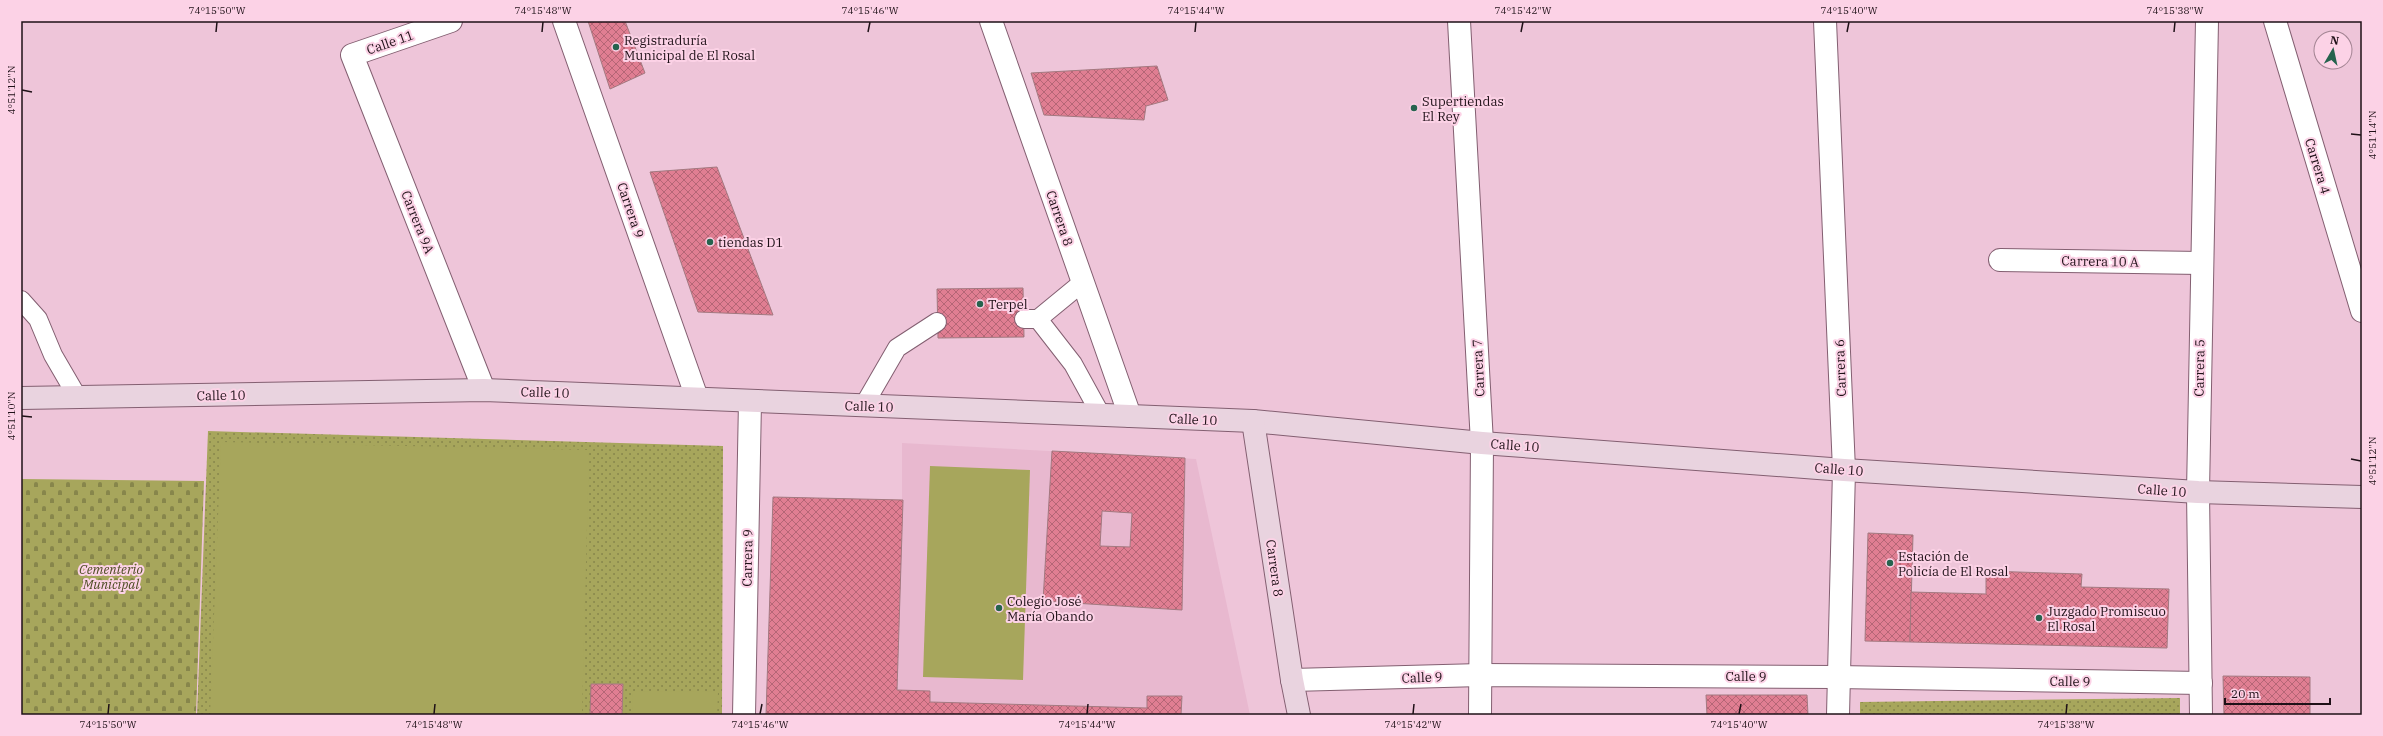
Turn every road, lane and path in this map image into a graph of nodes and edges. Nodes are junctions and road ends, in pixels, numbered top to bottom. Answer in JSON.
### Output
{"nodes":[{"id":1,"x":451,"y":21,"type":"edge"},
{"id":2,"x":564,"y":21,"type":"edge"},
{"id":3,"x":991,"y":21,"type":"edge"},
{"id":4,"x":1459,"y":21,"type":"edge"},
{"id":5,"x":1825,"y":21,"type":"edge"},
{"id":6,"x":2207,"y":21,"type":"edge"},
{"id":7,"x":2275,"y":21,"type":"edge"},
{"id":8,"x":352,"y":55,"type":"joint"},
{"id":9,"x":2000,"y":260,"type":"dead end"},
{"id":10,"x":2201,"y":263,"type":"junction"},
{"id":11,"x":1083,"y":282,"type":"junction"},
{"id":12,"x":21,"y":300,"type":"edge"},
{"id":13,"x":2362,"y":311,"type":"edge"},
{"id":14,"x":937,"y":322,"type":"dead end"},
{"id":15,"x":484,"y":390,"type":"junction"},
{"id":16,"x":21,"y":398,"type":"edge"},
{"id":17,"x":78,"y":398,"type":"junction"},
{"id":18,"x":697,"y":398,"type":"junction"},
{"id":19,"x":750,"y":401,"type":"junction"},
{"id":20,"x":864,"y":405,"type":"junction"},
{"id":21,"x":1101,"y":415,"type":"junction"},
{"id":22,"x":1130,"y":416,"type":"junction"},
{"id":23,"x":1254,"y":421,"type":"junction"},
{"id":24,"x":1482,"y":443,"type":"junction"},
{"id":25,"x":1844,"y":470,"type":"junction"},
{"id":26,"x":2198,"y":492,"type":"junction"},
{"id":27,"x":2362,"y":497,"type":"edge"},
{"id":28,"x":1480,"y":675,"type":"junction"},
{"id":29,"x":1838,"y":677,"type":"junction"},
{"id":30,"x":1292,"y":680,"type":"junction"},
{"id":31,"x":2201,"y":683,"type":"junction"},
{"id":32,"x":744,"y":715,"type":"edge"},
{"id":33,"x":1299,"y":715,"type":"edge"},
{"id":34,"x":1480,"y":715,"type":"edge"},
{"id":35,"x":1838,"y":715,"type":"edge"},
{"id":36,"x":2201,"y":715,"type":"edge"}],
"edges":[{"from":1,"to":8,"type":"street","name":"Calle 11"},
{"from":2,"to":18,"type":"street","name":"Carrera 9"},
{"from":3,"to":11,"type":"street","name":"Carrera 8"},
{"from":4,"to":24,"type":"street","name":"Carrera 7"},
{"from":5,"to":25,"type":"street","name":"Carrera 6"},
{"from":6,"to":10,"type":"street","name":"Carrera 5"},
{"from":7,"to":13,"type":"street","name":"Carrera 4"},
{"from":8,"to":15,"type":"street","name":"Carrera 9A"},
{"from":9,"to":10,"type":"street","name":"Carrera 10 A"},
{"from":10,"to":26,"type":"street","name":"Carrera 5"},
{"from":11,"to":21,"type":"lane"},
{"from":11,"to":22,"type":"street","name":"Carrera 8"},
{"from":12,"to":17,"type":"lane"},
{"from":14,"to":20,"type":"lane"},
{"from":15,"to":17,"type":"street","name":"Calle 10"},
{"from":15,"to":18,"type":"street","name":"Calle 10"},
{"from":16,"to":17,"type":"street","name":"Calle 10"},
{"from":18,"to":19,"type":"street","name":"Calle 10"},
{"from":19,"to":20,"type":"street","name":"Calle 10"},
{"from":19,"to":32,"type":"street","name":"Carrera 9"},
{"from":20,"to":21,"type":"street","name":"Calle 10"},
{"from":21,"to":22,"type":"street","name":"Calle 10"},
{"from":22,"to":23,"type":"street","name":"Calle 10"},
{"from":23,"to":24,"type":"street","name":"Calle 10"},
{"from":23,"to":30,"type":"street","name":"Carrera 8"},
{"from":24,"to":25,"type":"street","name":"Calle 10"},
{"from":24,"to":28,"type":"street","name":"Carrera 7"},
{"from":25,"to":26,"type":"street","name":"Calle 10"},
{"from":25,"to":29,"type":"street","name":"Carrera 6"},
{"from":26,"to":27,"type":"street","name":"Calle 10"},
{"from":26,"to":31,"type":"street","name":"Carrera 5"},
{"from":28,"to":29,"type":"street","name":"Calle 9"},
{"from":28,"to":30,"type":"street","name":"Calle 9"},
{"from":28,"to":34,"type":"street","name":"Carrera 7"},
{"from":29,"to":31,"type":"street","name":"Calle 9"},
{"from":29,"to":35,"type":"street","name":"Carrera 6"},
{"from":30,"to":33,"type":"street","name":"Carrera 8"},
{"from":31,"to":36,"type":"street","name":"Carrera 5"}]}
